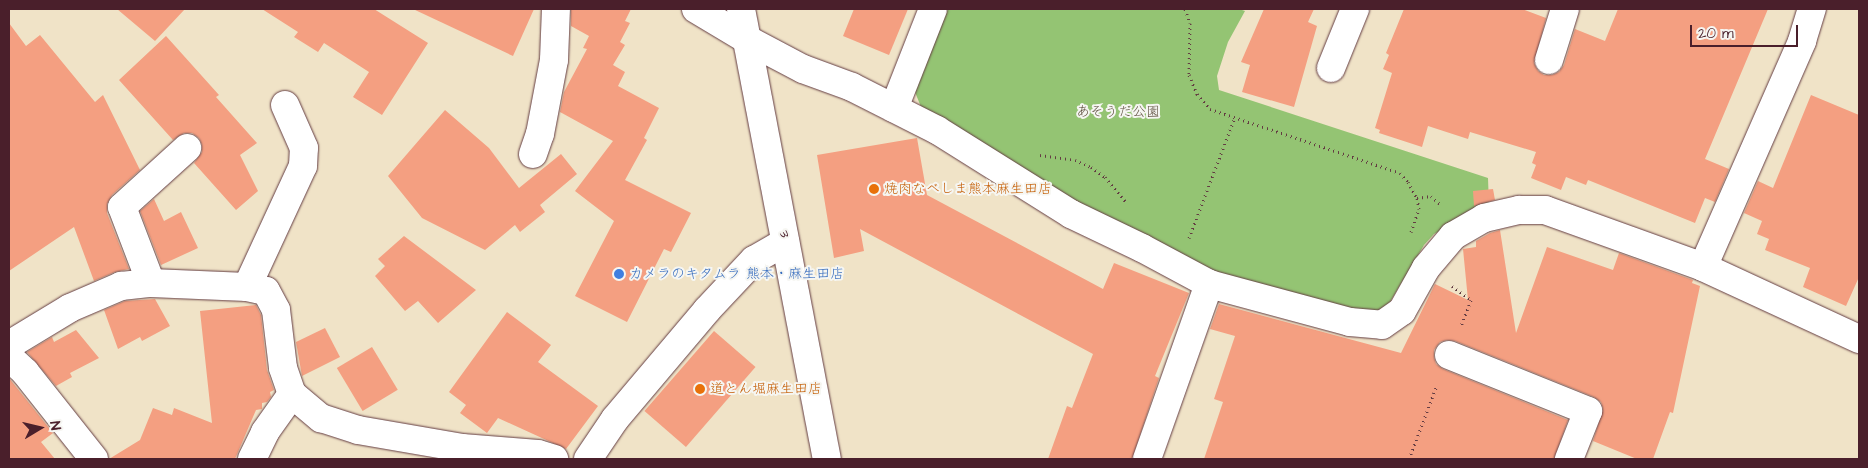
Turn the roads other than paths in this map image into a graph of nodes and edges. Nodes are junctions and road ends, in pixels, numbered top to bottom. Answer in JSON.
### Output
{"nodes":[{"id":1,"x":556,"y":9,"type":"edge"},
{"id":2,"x":696,"y":9,"type":"edge"},
{"id":3,"x":741,"y":9,"type":"edge"},
{"id":4,"x":933,"y":9,"type":"edge"},
{"id":5,"x":1355,"y":9,"type":"edge"},
{"id":6,"x":1566,"y":9,"type":"edge"},
{"id":7,"x":1812,"y":9,"type":"edge"},
{"id":8,"x":746,"y":39,"type":"junction"},
{"id":9,"x":1550,"y":60,"type":"dead end"},
{"id":10,"x":1330,"y":68,"type":"dead end"},
{"id":11,"x":284,"y":105,"type":"dead end"},
{"id":12,"x":894,"y":108,"type":"junction"},
{"id":13,"x":187,"y":148,"type":"dead end"},
{"id":14,"x":533,"y":154,"type":"dead end"},
{"id":15,"x":785,"y":242,"type":"junction"},
{"id":16,"x":1702,"y":267,"type":"junction"},
{"id":17,"x":151,"y":283,"type":"junction"},
{"id":18,"x":1209,"y":284,"type":"junction"},
{"id":19,"x":247,"y":287,"type":"junction"},
{"id":20,"x":1859,"y":339,"type":"edge"},
{"id":21,"x":9,"y":345,"type":"edge"},
{"id":22,"x":1449,"y":355,"type":"dead end"},
{"id":23,"x":9,"y":357,"type":"edge"},
{"id":24,"x":292,"y":394,"type":"junction"},
{"id":25,"x":94,"y":459,"type":"edge"},
{"id":26,"x":252,"y":459,"type":"edge"},
{"id":27,"x":554,"y":459,"type":"edge"},
{"id":28,"x":588,"y":459,"type":"edge"},
{"id":29,"x":827,"y":459,"type":"edge"},
{"id":30,"x":1147,"y":459,"type":"edge"},
{"id":31,"x":1568,"y":459,"type":"edge"}],
"edges":[{"from":1,"to":14,"type":"street"},
{"from":2,"to":8,"type":"street"},
{"from":3,"to":8,"type":"street","name":"3"},
{"from":4,"to":12,"type":"street"},
{"from":5,"to":10,"type":"street"},
{"from":6,"to":9,"type":"street"},
{"from":7,"to":16,"type":"street"},
{"from":8,"to":12,"type":"street"},
{"from":8,"to":15,"type":"street","name":"3"},
{"from":11,"to":19,"type":"street"},
{"from":12,"to":18,"type":"street"},
{"from":13,"to":17,"type":"street"},
{"from":15,"to":28,"type":"street"},
{"from":15,"to":29,"type":"street","name":"3"},
{"from":16,"to":18,"type":"street"},
{"from":16,"to":20,"type":"street"},
{"from":17,"to":19,"type":"street"},
{"from":17,"to":21,"type":"street"},
{"from":18,"to":30,"type":"street"},
{"from":19,"to":24,"type":"street"},
{"from":22,"to":31,"type":"street"},
{"from":23,"to":25,"type":"street"},
{"from":24,"to":26,"type":"street"},
{"from":24,"to":27,"type":"street"}]}
